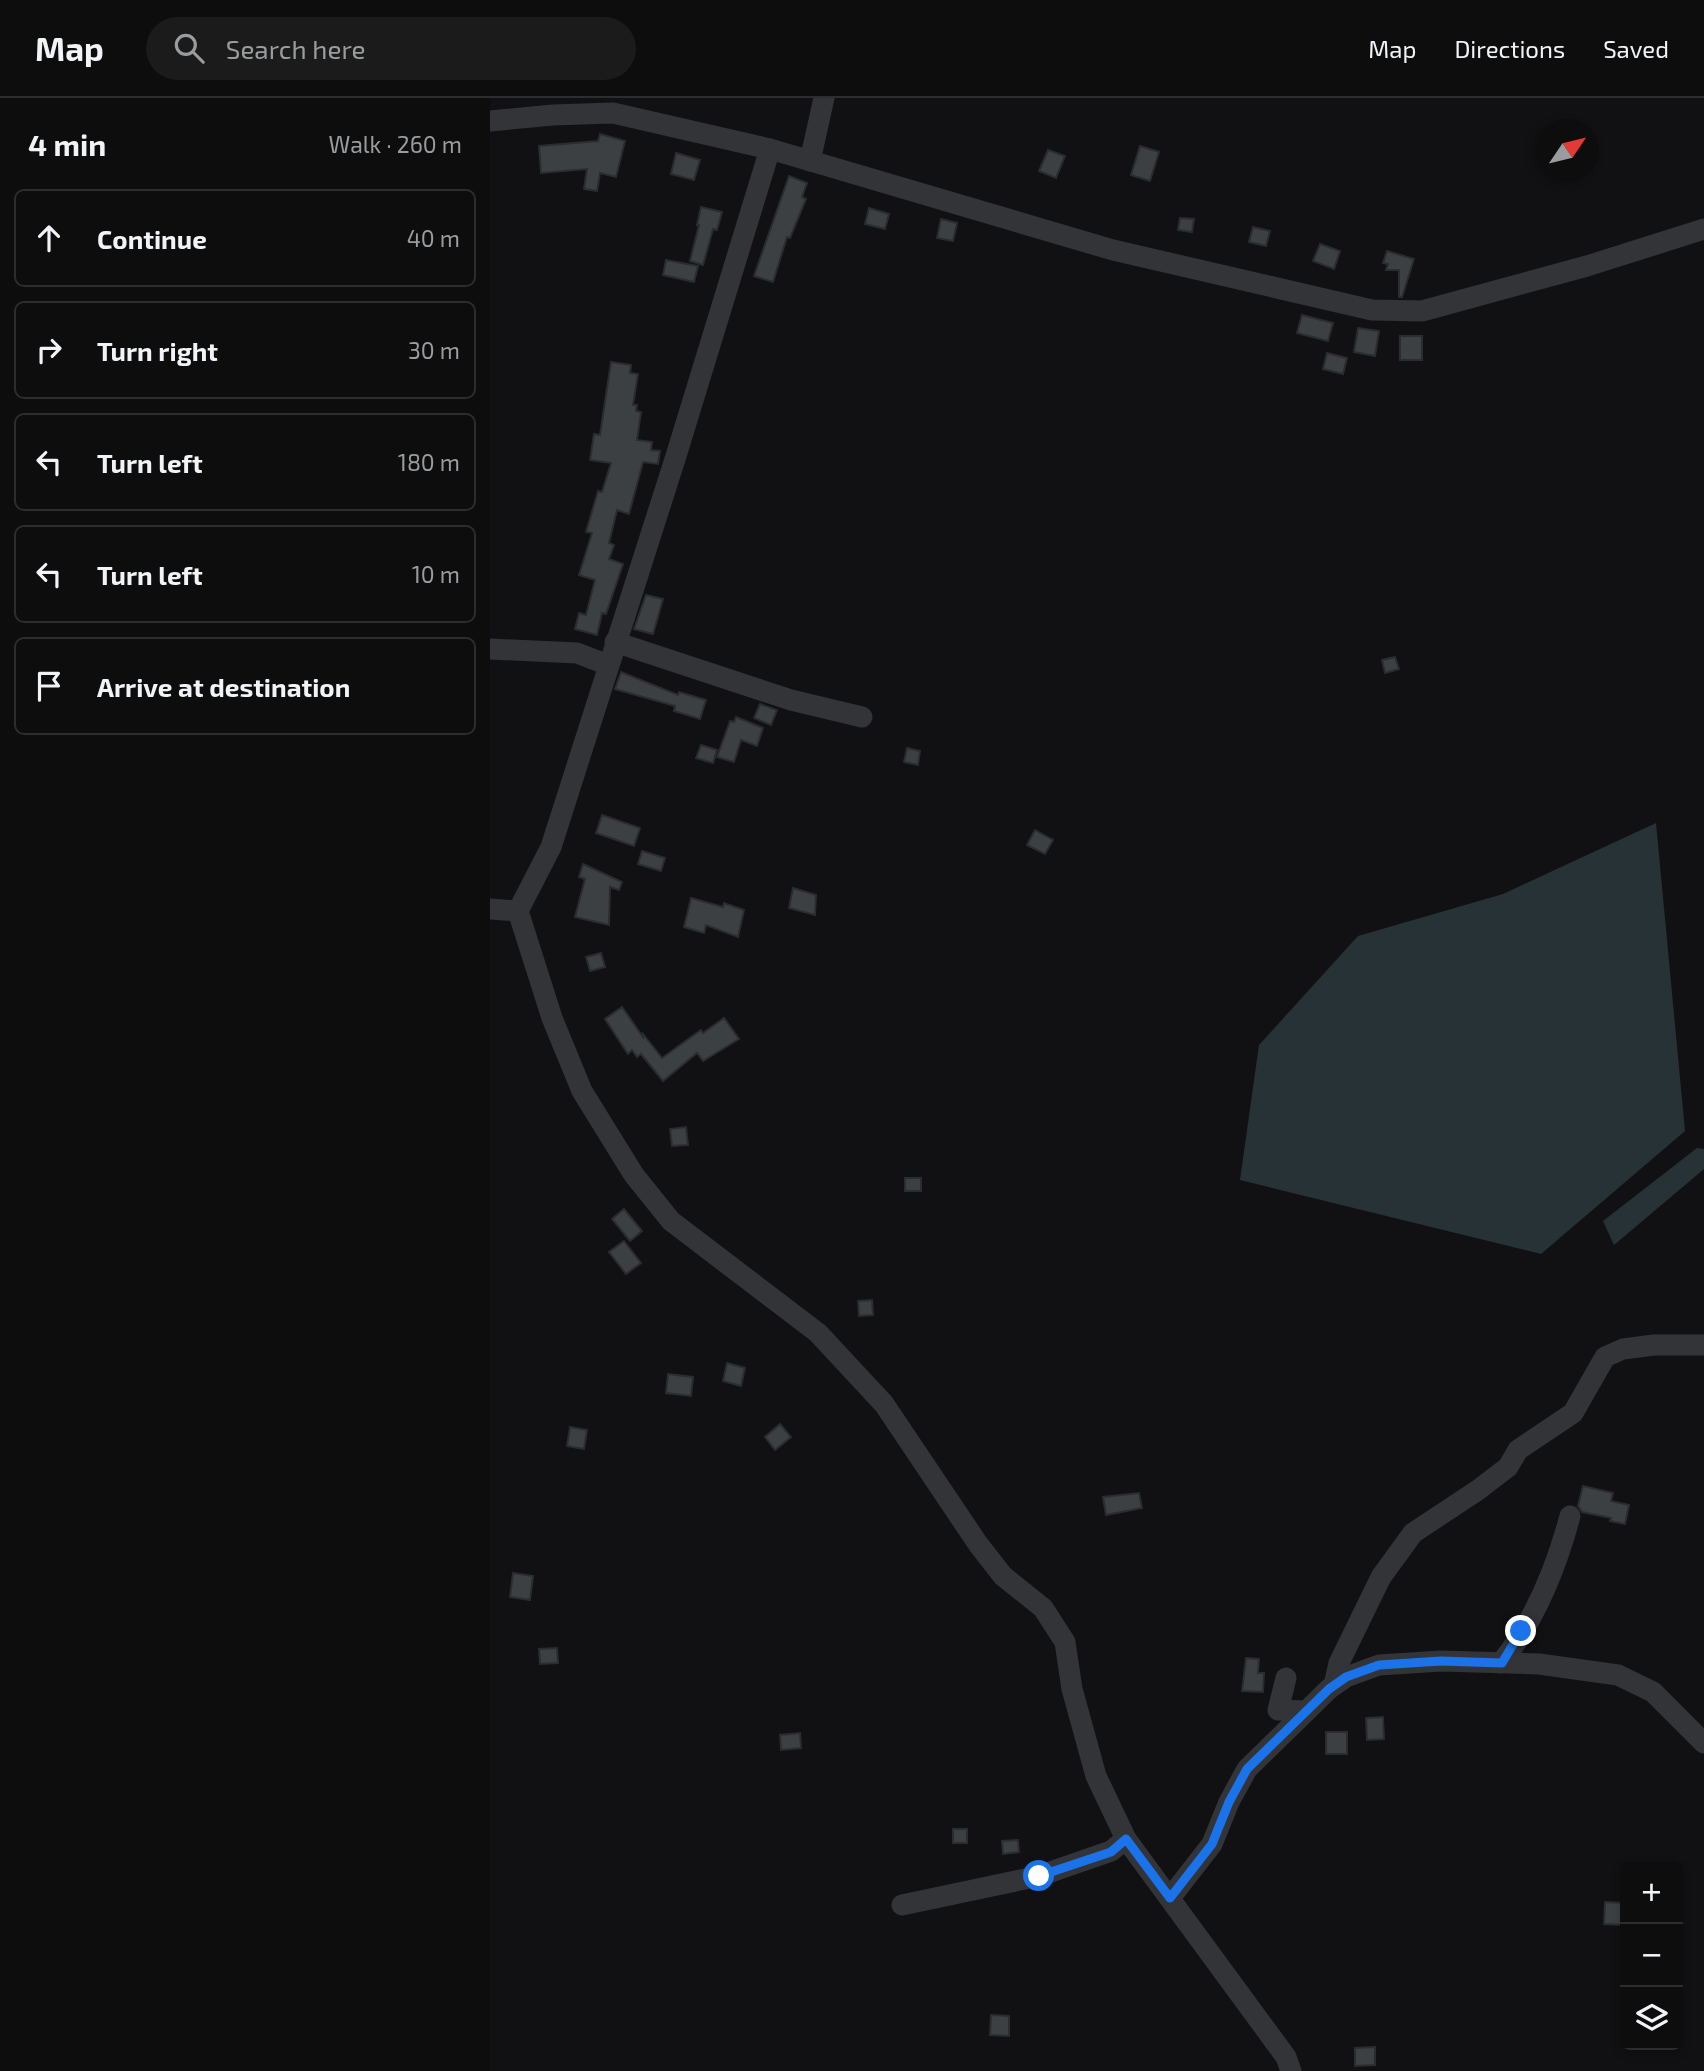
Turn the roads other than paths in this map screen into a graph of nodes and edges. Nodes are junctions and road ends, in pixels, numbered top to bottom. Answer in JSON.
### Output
{"nodes":[{"id":1,"x":824,"y":98,"type":"edge"},
{"id":2,"x":490,"y":121,"type":"edge"},
{"id":3,"x":770,"y":149,"type":"junction"},
{"id":4,"x":810,"y":161,"type":"junction"},
{"id":5,"x":1704,"y":229,"type":"edge"},
{"id":6,"x":615,"y":642,"type":"junction"},
{"id":7,"x":490,"y":649,"type":"edge"},
{"id":8,"x":608,"y":665,"type":"junction"},
{"id":9,"x":862,"y":717,"type":"dead end"},
{"id":10,"x":490,"y":909,"type":"edge"},
{"id":11,"x":519,"y":911,"type":"junction"},
{"id":12,"x":1704,"y":1345,"type":"edge"},
{"id":13,"x":1570,"y":1516,"type":"dead end"},
{"id":14,"x":1502,"y":1663,"type":"junction"},
{"id":15,"x":1286,"y":1678,"type":"dead end"},
{"id":16,"x":1334,"y":1685,"type":"junction"},
{"id":17,"x":1306,"y":1711,"type":"junction"},
{"id":18,"x":1704,"y":1742,"type":"edge"},
{"id":19,"x":1126,"y":1839,"type":"junction"},
{"id":20,"x":1170,"y":1898,"type":"junction"},
{"id":21,"x":902,"y":1905,"type":"dead end"},
{"id":22,"x":1291,"y":2071,"type":"edge"}],
"edges":[{"from":1,"to":4,"type":"street"},
{"from":2,"to":3,"type":"street"},
{"from":3,"to":4,"type":"street"},
{"from":3,"to":6,"type":"street"},
{"from":4,"to":5,"type":"street"},
{"from":6,"to":8,"type":"street"},
{"from":6,"to":9,"type":"street"},
{"from":7,"to":8,"type":"street"},
{"from":8,"to":11,"type":"street"},
{"from":10,"to":11,"type":"street"},
{"from":11,"to":19,"type":"street"},
{"from":12,"to":16,"type":"street"},
{"from":13,"to":14,"type":"street"},
{"from":14,"to":16,"type":"street"},
{"from":14,"to":18,"type":"street"},
{"from":15,"to":17,"type":"street"},
{"from":16,"to":17,"type":"street"},
{"from":17,"to":20,"type":"street"},
{"from":19,"to":20,"type":"street"},
{"from":19,"to":21,"type":"street"},
{"from":20,"to":22,"type":"street"}]}
